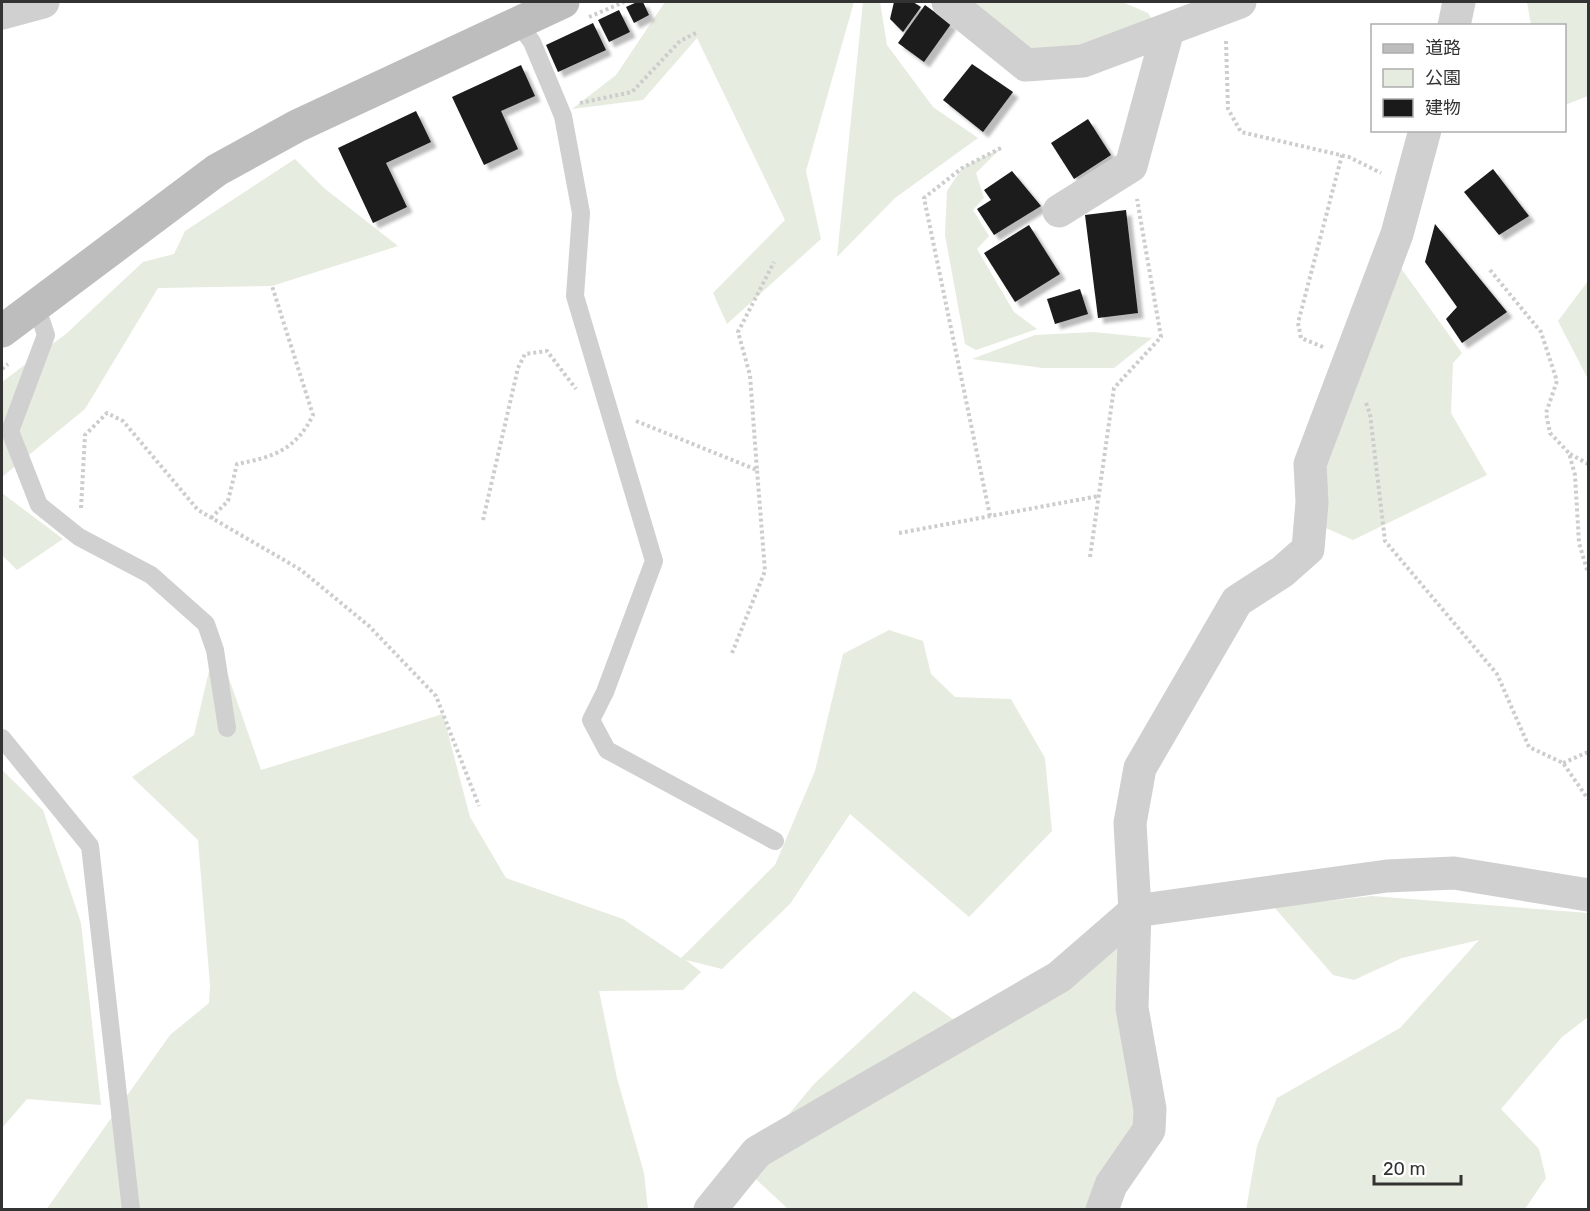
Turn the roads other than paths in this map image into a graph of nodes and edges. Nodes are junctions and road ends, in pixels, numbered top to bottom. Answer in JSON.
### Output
{"nodes":[{"id":1,"x":43,"y":2,"type":"edge"},
{"id":2,"x":948,"y":2,"type":"edge"},
{"id":3,"x":1459,"y":2,"type":"edge"},
{"id":4,"x":1233,"y":4,"type":"edge"},
{"id":5,"x":567,"y":6,"type":"edge"},
{"id":6,"x":2,"y":13,"type":"edge"},
{"id":7,"x":518,"y":22,"type":"junction"},
{"id":8,"x":1454,"y":24,"type":"edge"},
{"id":9,"x":1168,"y":30,"type":"junction"},
{"id":10,"x":1424,"y":132,"type":"edge"},
{"id":11,"x":1059,"y":211,"type":"dead end"},
{"id":12,"x":41,"y":320,"type":"junction"},
{"id":13,"x":2,"y":331,"type":"edge"},
{"id":14,"x":227,"y":728,"type":"dead end"},
{"id":15,"x":2,"y":738,"type":"edge"},
{"id":16,"x":775,"y":841,"type":"dead end"},
{"id":17,"x":1588,"y":895,"type":"edge"},
{"id":18,"x":1136,"y":911,"type":"junction"},
{"id":19,"x":131,"y":1209,"type":"edge"},
{"id":20,"x":710,"y":1209,"type":"edge"},
{"id":21,"x":1102,"y":1209,"type":"edge"}],
"edges":[{"from":1,"to":6,"type":"street"},
{"from":2,"to":9,"type":"street"},
{"from":3,"to":8,"type":"street"},
{"from":4,"to":9,"type":"street"},
{"from":5,"to":7,"type":"street"},
{"from":7,"to":12,"type":"street"},
{"from":7,"to":16,"type":"lane"},
{"from":9,"to":11,"type":"street"},
{"from":10,"to":18,"type":"street"},
{"from":12,"to":13,"type":"street"},
{"from":12,"to":14,"type":"lane"},
{"from":15,"to":19,"type":"lane"},
{"from":17,"to":18,"type":"street"},
{"from":18,"to":20,"type":"street"},
{"from":18,"to":21,"type":"street"}]}
